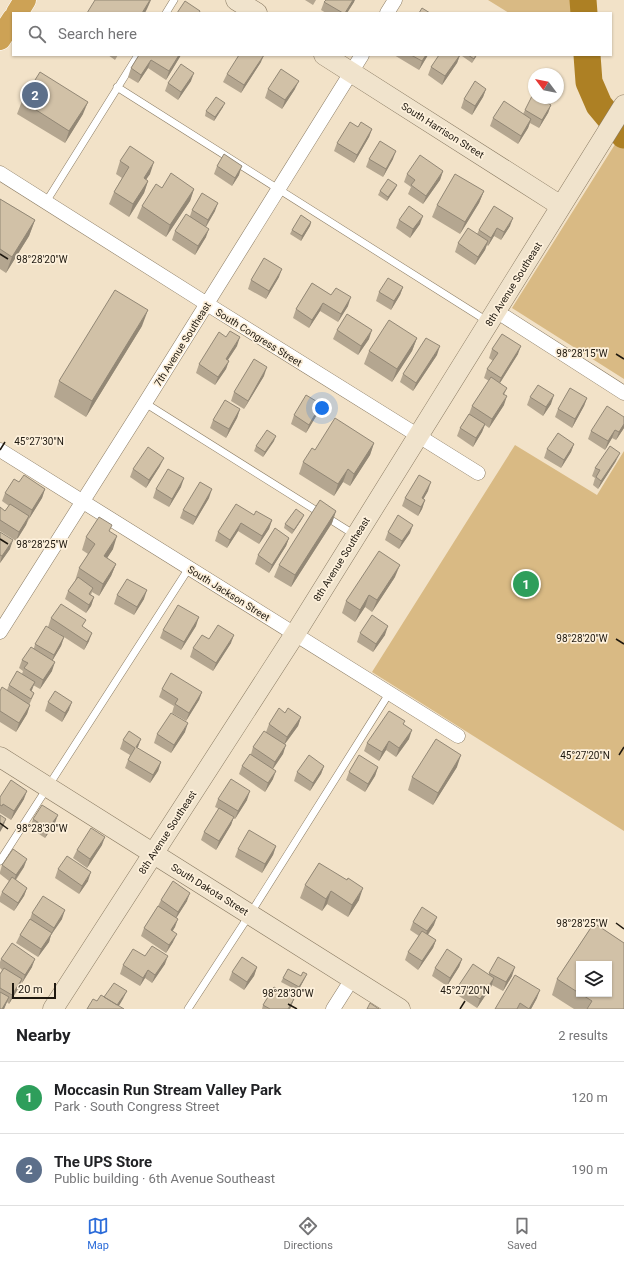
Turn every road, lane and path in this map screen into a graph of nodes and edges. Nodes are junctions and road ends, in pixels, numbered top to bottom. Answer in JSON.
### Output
{"nodes":[{"id":1,"x":25,"y":0,"type":"edge"},
{"id":2,"x":174,"y":0,"type":"edge"},
{"id":3,"x":236,"y":0,"type":"edge"},
{"id":4,"x":395,"y":0,"type":"edge"},
{"id":5,"x":17,"y":12,"type":"edge"},
{"id":6,"x":167,"y":12,"type":"edge"},
{"id":7,"x":255,"y":12,"type":"edge"},
{"id":8,"x":388,"y":12,"type":"edge"},
{"id":9,"x":12,"y":21,"type":"edge"},
{"id":10,"x":0,"y":39,"type":"edge"},
{"id":11,"x":137,"y":56,"type":"edge"},
{"id":12,"x":326,"y":56,"type":"edge"},
{"id":13,"x":361,"y":56,"type":"edge"},
{"id":14,"x":351,"y":72,"type":"junction"},
{"id":15,"x":117,"y":87,"type":"junction"},
{"id":16,"x":624,"y":106,"type":"edge"},
{"id":17,"x":0,"y":173,"type":"edge"},
{"id":18,"x":278,"y":190,"type":"junction"},
{"id":19,"x":46,"y":202,"type":"junction"},
{"id":20,"x":561,"y":206,"type":"junction"},
{"id":21,"x":207,"y":304,"type":"junction"},
{"id":22,"x":493,"y":317,"type":"junction"},
{"id":23,"x":624,"y":393,"type":"edge"},
{"id":24,"x":145,"y":403,"type":"junction"},
{"id":25,"x":418,"y":436,"type":"junction"},
{"id":26,"x":0,"y":450,"type":"edge"},
{"id":27,"x":478,"y":473,"type":"dead end"},
{"id":28,"x":83,"y":502,"type":"junction"},
{"id":29,"x":356,"y":536,"type":"junction"},
{"id":30,"x":189,"y":568,"type":"junction"},
{"id":31,"x":0,"y":632,"type":"edge"},
{"id":32,"x":295,"y":634,"type":"junction"},
{"id":33,"x":390,"y":692,"type":"junction"},
{"id":34,"x":458,"y":736,"type":"dead end"},
{"id":35,"x":0,"y":757,"type":"edge"},
{"id":36,"x":48,"y":786,"type":"junction"},
{"id":37,"x":153,"y":853,"type":"junction"},
{"id":38,"x":0,"y":861,"type":"edge"},
{"id":39,"x":250,"y":914,"type":"junction"},
{"id":40,"x":352,"y":979,"type":"junction"},
{"id":41,"x":53,"y":1009,"type":"edge"},
{"id":42,"x":188,"y":1009,"type":"edge"},
{"id":43,"x":333,"y":1009,"type":"edge"},
{"id":44,"x":400,"y":1009,"type":"edge"}],
"edges":[{"from":1,"to":5,"type":"highway"},
{"from":2,"to":6,"type":"lane"},
{"from":3,"to":7,"type":"street"},
{"from":4,"to":8,"type":"street"},
{"from":9,"to":10,"type":"highway"},
{"from":11,"to":15,"type":"lane"},
{"from":12,"to":14,"type":"street","name":"South Harrison Street"},
{"from":13,"to":14,"type":"street","name":"7th Avenue Southeast"},
{"from":14,"to":18,"type":"street","name":"7th Avenue Southeast"},
{"from":14,"to":20,"type":"street","name":"South Harrison Street"},
{"from":15,"to":18,"type":"lane"},
{"from":15,"to":19,"type":"lane"},
{"from":16,"to":20,"type":"street","name":"8th Avenue Southeast"},
{"from":17,"to":19,"type":"street","name":"South Congress Street"},
{"from":18,"to":21,"type":"street","name":"7th Avenue Southeast"},
{"from":18,"to":22,"type":"lane"},
{"from":19,"to":21,"type":"street","name":"South Congress Street"},
{"from":20,"to":22,"type":"street","name":"8th Avenue Southeast"},
{"from":21,"to":24,"type":"street","name":"7th Avenue Southeast"},
{"from":21,"to":25,"type":"street","name":"South Congress Street"},
{"from":22,"to":23,"type":"street"},
{"from":22,"to":25,"type":"street","name":"8th Avenue Southeast"},
{"from":24,"to":28,"type":"street","name":"7th Avenue Southeast"},
{"from":24,"to":29,"type":"lane"},
{"from":25,"to":27,"type":"street","name":"South Congress Street"},
{"from":25,"to":29,"type":"street","name":"8th Avenue Southeast"},
{"from":26,"to":28,"type":"street","name":"South Jackson Street"},
{"from":28,"to":30,"type":"street","name":"South Jackson Street"},
{"from":28,"to":31,"type":"street","name":"7th Avenue Southeast"},
{"from":29,"to":32,"type":"street","name":"8th Avenue Southeast"},
{"from":30,"to":32,"type":"street","name":"South Jackson Street"},
{"from":30,"to":36,"type":"lane"},
{"from":32,"to":33,"type":"street","name":"South Jackson Street"},
{"from":32,"to":37,"type":"street","name":"8th Avenue Southeast"},
{"from":33,"to":34,"type":"street","name":"South Jackson Street"},
{"from":33,"to":39,"type":"lane"},
{"from":35,"to":36,"type":"street","name":"South Dakota Street"},
{"from":36,"to":37,"type":"street","name":"South Dakota Street"},
{"from":36,"to":38,"type":"lane"},
{"from":37,"to":39,"type":"street","name":"South Dakota Street"},
{"from":37,"to":41,"type":"street","name":"8th Avenue Southeast"},
{"from":39,"to":40,"type":"street","name":"South Dakota Street"},
{"from":39,"to":42,"type":"lane"},
{"from":40,"to":43,"type":"street"},
{"from":40,"to":44,"type":"street","name":"South Dakota Street"}]}
